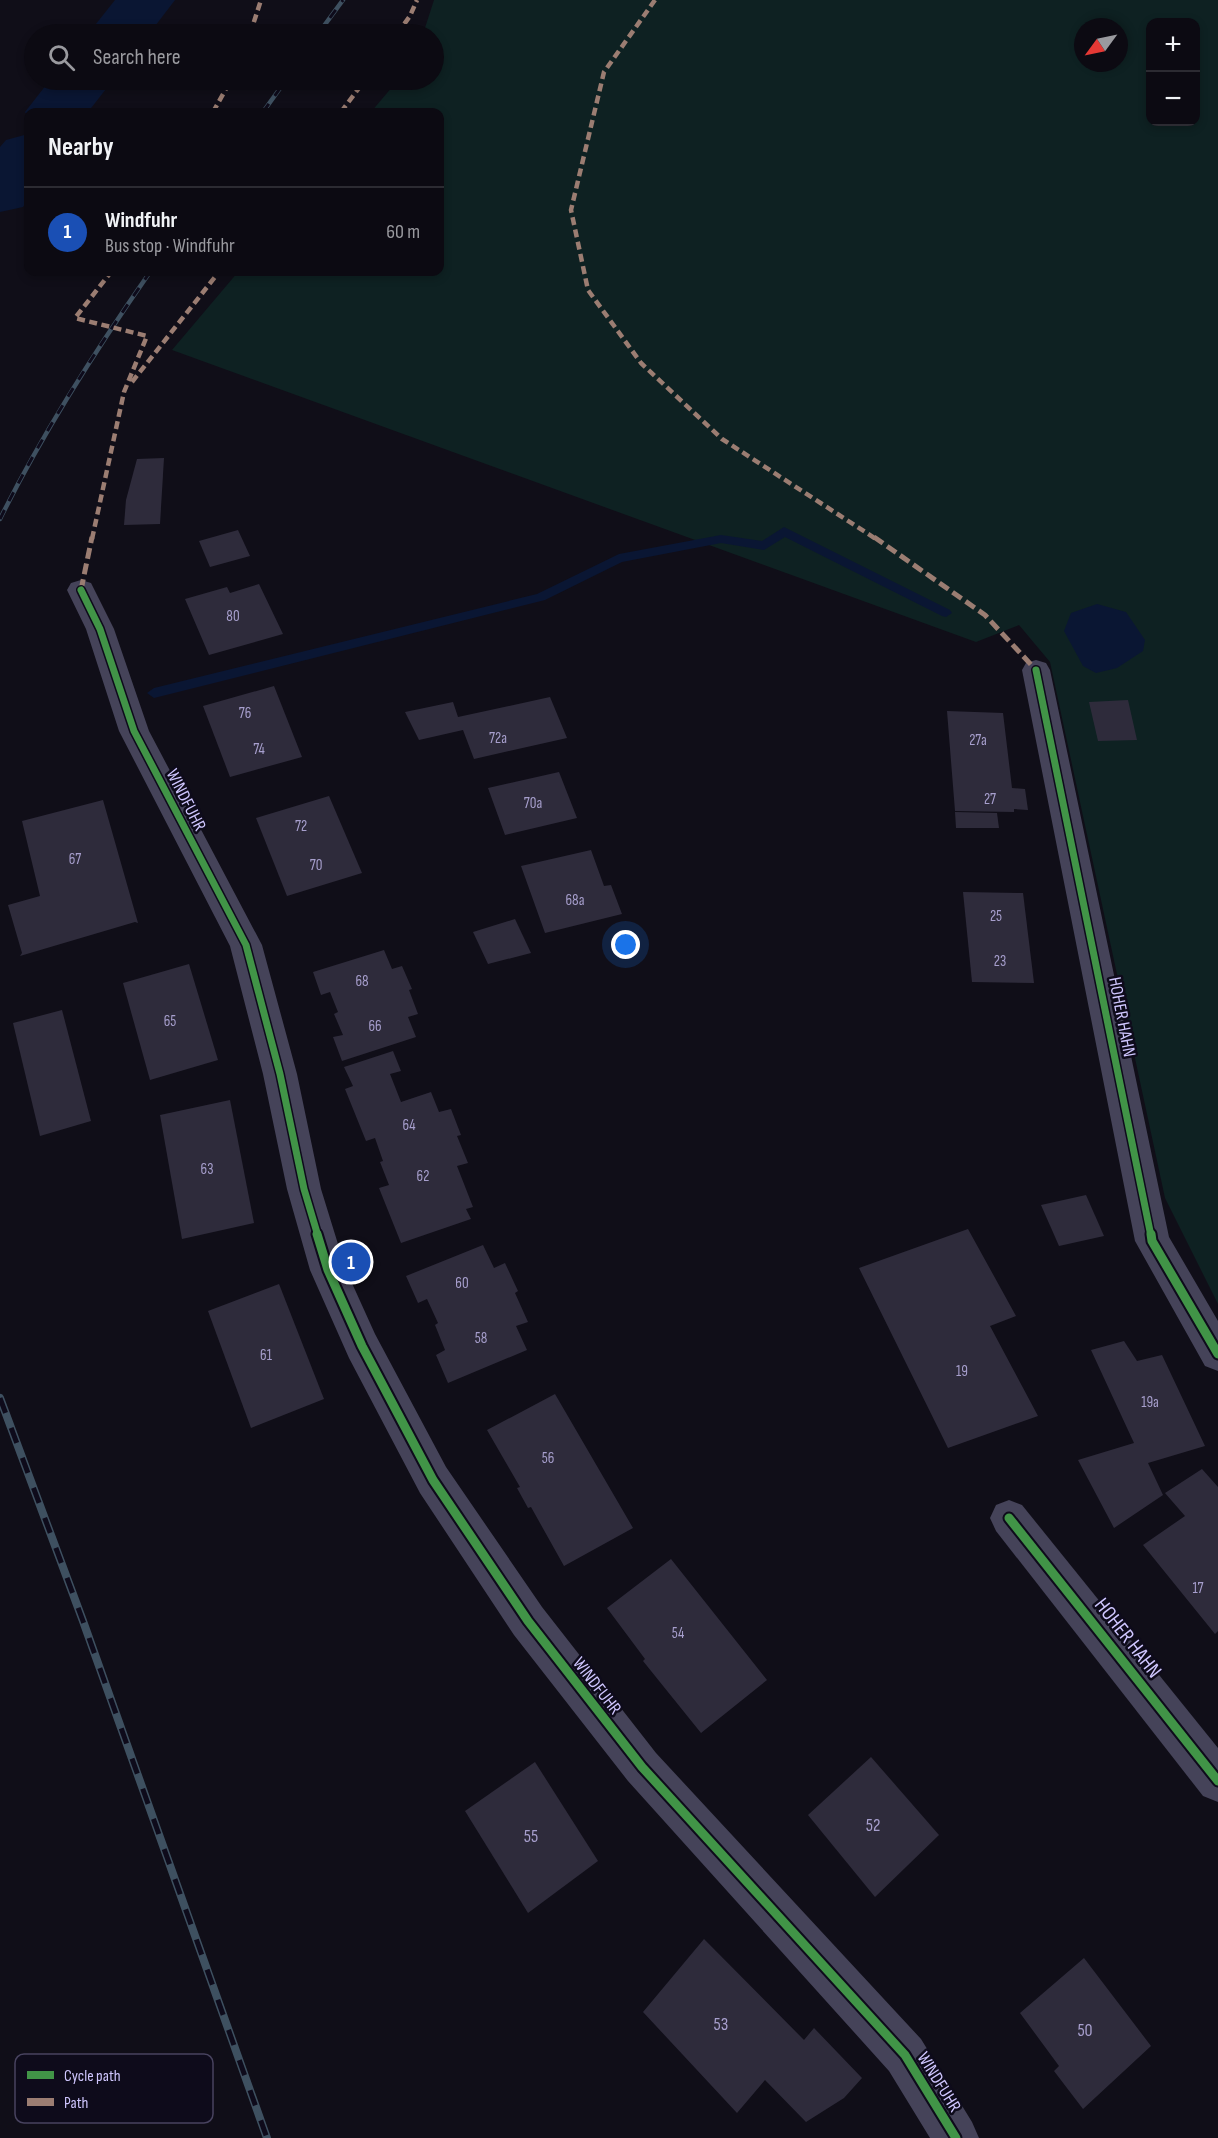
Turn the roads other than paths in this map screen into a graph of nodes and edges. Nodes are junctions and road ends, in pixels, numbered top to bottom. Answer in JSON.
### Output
{"nodes":[{"id":1,"x":81,"y":590,"type":"dead end"},
{"id":2,"x":1036,"y":670,"type":"dead end"},
{"id":3,"x":1218,"y":1354,"type":"edge"},
{"id":4,"x":1009,"y":1518,"type":"dead end"},
{"id":5,"x":1218,"y":1781,"type":"edge"},
{"id":6,"x":956,"y":2138,"type":"edge"}],
"edges":[{"from":1,"to":6,"type":"street","name":"WINDFUHR"},
{"from":2,"to":3,"type":"street","name":"HOHER HAHN"},
{"from":4,"to":5,"type":"street","name":"HOHER HAHN"}]}
